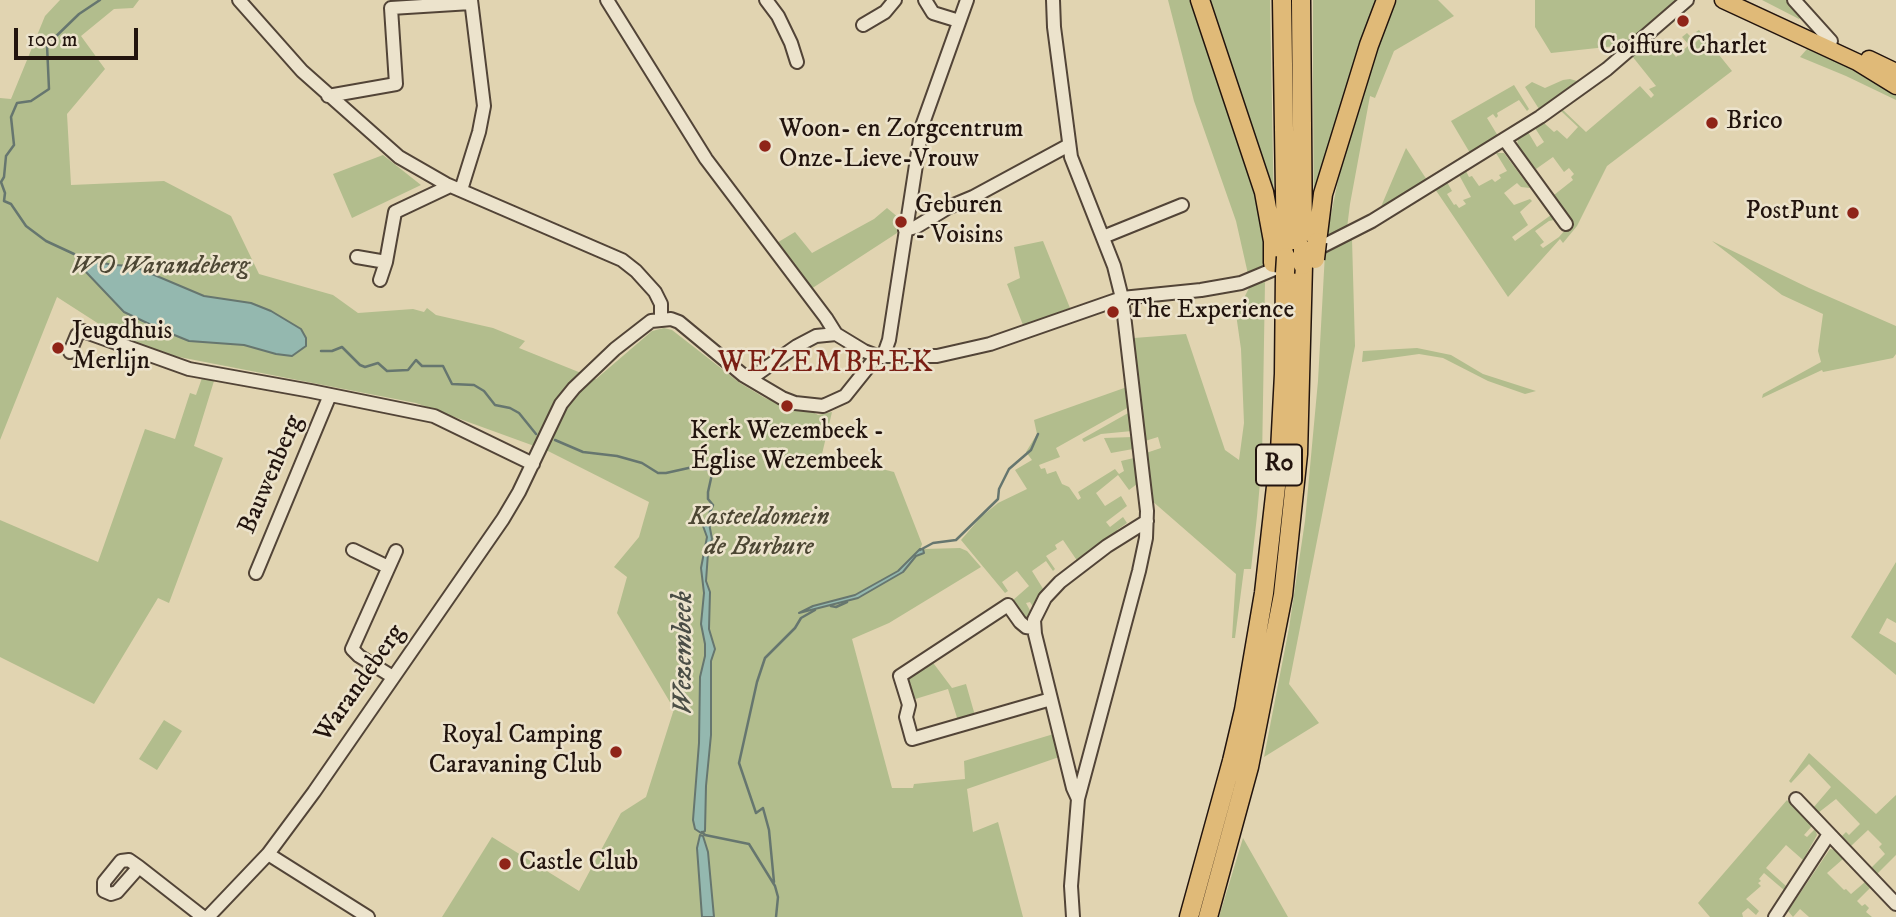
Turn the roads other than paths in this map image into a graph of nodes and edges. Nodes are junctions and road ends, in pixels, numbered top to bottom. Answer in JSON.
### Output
{"nodes":[{"id":1,"x":239,"y":0,"type":"edge"},
{"id":2,"x":607,"y":0,"type":"edge"},
{"id":3,"x":766,"y":0,"type":"edge"},
{"id":4,"x":895,"y":0,"type":"edge"},
{"id":5,"x":925,"y":0,"type":"edge"},
{"id":6,"x":967,"y":0,"type":"edge"},
{"id":7,"x":1053,"y":0,"type":"edge"},
{"id":8,"x":1282,"y":0,"type":"edge"},
{"id":9,"x":1301,"y":0,"type":"edge"},
{"id":10,"x":1686,"y":0,"type":"edge"},
{"id":11,"x":1723,"y":0,"type":"edge"},
{"id":12,"x":1740,"y":0,"type":"edge"},
{"id":13,"x":1794,"y":0,"type":"edge"},
{"id":14,"x":471,"y":2,"type":"edge"},
{"id":15,"x":1202,"y":3,"type":"edge"},
{"id":16,"x":1386,"y":4,"type":"edge"},
{"id":17,"x":959,"y":21,"type":"junction"},
{"id":18,"x":863,"y":25,"type":"dead end"},
{"id":19,"x":1831,"y":41,"type":"junction"},
{"id":20,"x":796,"y":62,"type":"dead end"},
{"id":21,"x":1896,"y":72,"type":"edge"},
{"id":22,"x":1896,"y":86,"type":"edge"},
{"id":23,"x":328,"y":96,"type":"junction"},
{"id":24,"x":1505,"y":140,"type":"junction"},
{"id":25,"x":1069,"y":145,"type":"junction"},
{"id":26,"x":455,"y":188,"type":"junction"},
{"id":27,"x":1182,"y":205,"type":"dead end"},
{"id":28,"x":1566,"y":224,"type":"dead end"},
{"id":29,"x":905,"y":230,"type":"junction"},
{"id":30,"x":1103,"y":237,"type":"junction"},
{"id":31,"x":1310,"y":254,"type":"junction"},
{"id":32,"x":357,"y":257,"type":"dead end"},
{"id":33,"x":386,"y":262,"type":"junction"},
{"id":34,"x":1282,"y":271,"type":"junction"},
{"id":35,"x":380,"y":279,"type":"dead end"},
{"id":36,"x":1122,"y":298,"type":"junction"},
{"id":37,"x":661,"y":319,"type":"junction"},
{"id":38,"x":835,"y":334,"type":"junction"},
{"id":39,"x":71,"y":352,"type":"dead end"},
{"id":40,"x":880,"y":356,"type":"junction"},
{"id":41,"x":750,"y":379,"type":"junction"},
{"id":42,"x":330,"y":395,"type":"junction"},
{"id":43,"x":533,"y":464,"type":"junction"},
{"id":44,"x":1147,"y":521,"type":"junction"},
{"id":45,"x":353,"y":550,"type":"dead end"},
{"id":46,"x":396,"y":551,"type":"dead end"},
{"id":47,"x":388,"y":567,"type":"junction"},
{"id":48,"x":256,"y":573,"type":"dead end"},
{"id":49,"x":1033,"y":628,"type":"junction"},
{"id":50,"x":393,"y":677,"type":"junction"},
{"id":51,"x":1051,"y":699,"type":"junction"},
{"id":52,"x":1078,"y":799,"type":"junction"},
{"id":53,"x":1796,"y":799,"type":"dead end"},
{"id":54,"x":1829,"y":834,"type":"junction"},
{"id":55,"x":268,"y":854,"type":"junction"},
{"id":56,"x":139,"y":866,"type":"dead end"},
{"id":57,"x":1896,"y":904,"type":"edge"},
{"id":58,"x":205,"y":917,"type":"edge"},
{"id":59,"x":368,"y":917,"type":"edge"},
{"id":60,"x":1073,"y":917,"type":"edge"},
{"id":61,"x":1189,"y":917,"type":"edge"},
{"id":62,"x":1208,"y":917,"type":"edge"},
{"id":63,"x":1775,"y":917,"type":"edge"}],
"edges":[{"from":1,"to":23,"type":"street"},
{"from":2,"to":38,"type":"street"},
{"from":3,"to":20,"type":"street"},
{"from":4,"to":18,"type":"street"},
{"from":5,"to":17,"type":"street"},
{"from":6,"to":17,"type":"street"},
{"from":7,"to":25,"type":"street"},
{"from":8,"to":34,"type":"highway","number":"R0"},
{"from":9,"to":31,"type":"highway","number":"R0"},
{"from":10,"to":24,"type":"street"},
{"from":11,"to":22,"type":"main road"},
{"from":12,"to":19,"type":"main road"},
{"from":13,"to":19,"type":"street"},
{"from":14,"to":23,"type":"street"},
{"from":14,"to":26,"type":"street"},
{"from":15,"to":34,"type":"highway"},
{"from":16,"to":31,"type":"highway"},
{"from":17,"to":29,"type":"street"},
{"from":19,"to":21,"type":"main road"},
{"from":23,"to":26,"type":"street"},
{"from":24,"to":28,"type":"street"},
{"from":24,"to":36,"type":"street"},
{"from":25,"to":29,"type":"street"},
{"from":25,"to":30,"type":"street"},
{"from":26,"to":33,"type":"street"},
{"from":26,"to":37,"type":"street"},
{"from":27,"to":30,"type":"street"},
{"from":29,"to":40,"type":"street"},
{"from":30,"to":36,"type":"street"},
{"from":31,"to":62,"type":"highway","number":"R0"},
{"from":32,"to":33,"type":"street"},
{"from":33,"to":35,"type":"street"},
{"from":34,"to":61,"type":"highway","number":"R0"},
{"from":36,"to":40,"type":"street"},
{"from":36,"to":44,"type":"street"},
{"from":37,"to":41,"type":"street"},
{"from":37,"to":43,"type":"street","name":"Warandeberg"},
{"from":38,"to":40,"type":"street"},
{"from":38,"to":41,"type":"street"},
{"from":39,"to":42,"type":"street"},
{"from":40,"to":41,"type":"street"},
{"from":42,"to":43,"type":"street"},
{"from":42,"to":48,"type":"street","name":"Bauwenberg"},
{"from":43,"to":50,"type":"street","name":"Warandeberg"},
{"from":44,"to":49,"type":"street"},
{"from":44,"to":52,"type":"street"},
{"from":45,"to":47,"type":"street"},
{"from":46,"to":47,"type":"street"},
{"from":47,"to":50,"type":"street"},
{"from":49,"to":51,"type":"street"},
{"from":49,"to":51,"type":"street"},
{"from":50,"to":55,"type":"street","name":"Warandeberg"},
{"from":51,"to":52,"type":"street"},
{"from":52,"to":60,"type":"street"},
{"from":53,"to":54,"type":"street"},
{"from":54,"to":57,"type":"street"},
{"from":54,"to":63,"type":"street"},
{"from":55,"to":58,"type":"street","name":"Warandeberg"},
{"from":55,"to":59,"type":"street"},
{"from":56,"to":58,"type":"street"}]}
